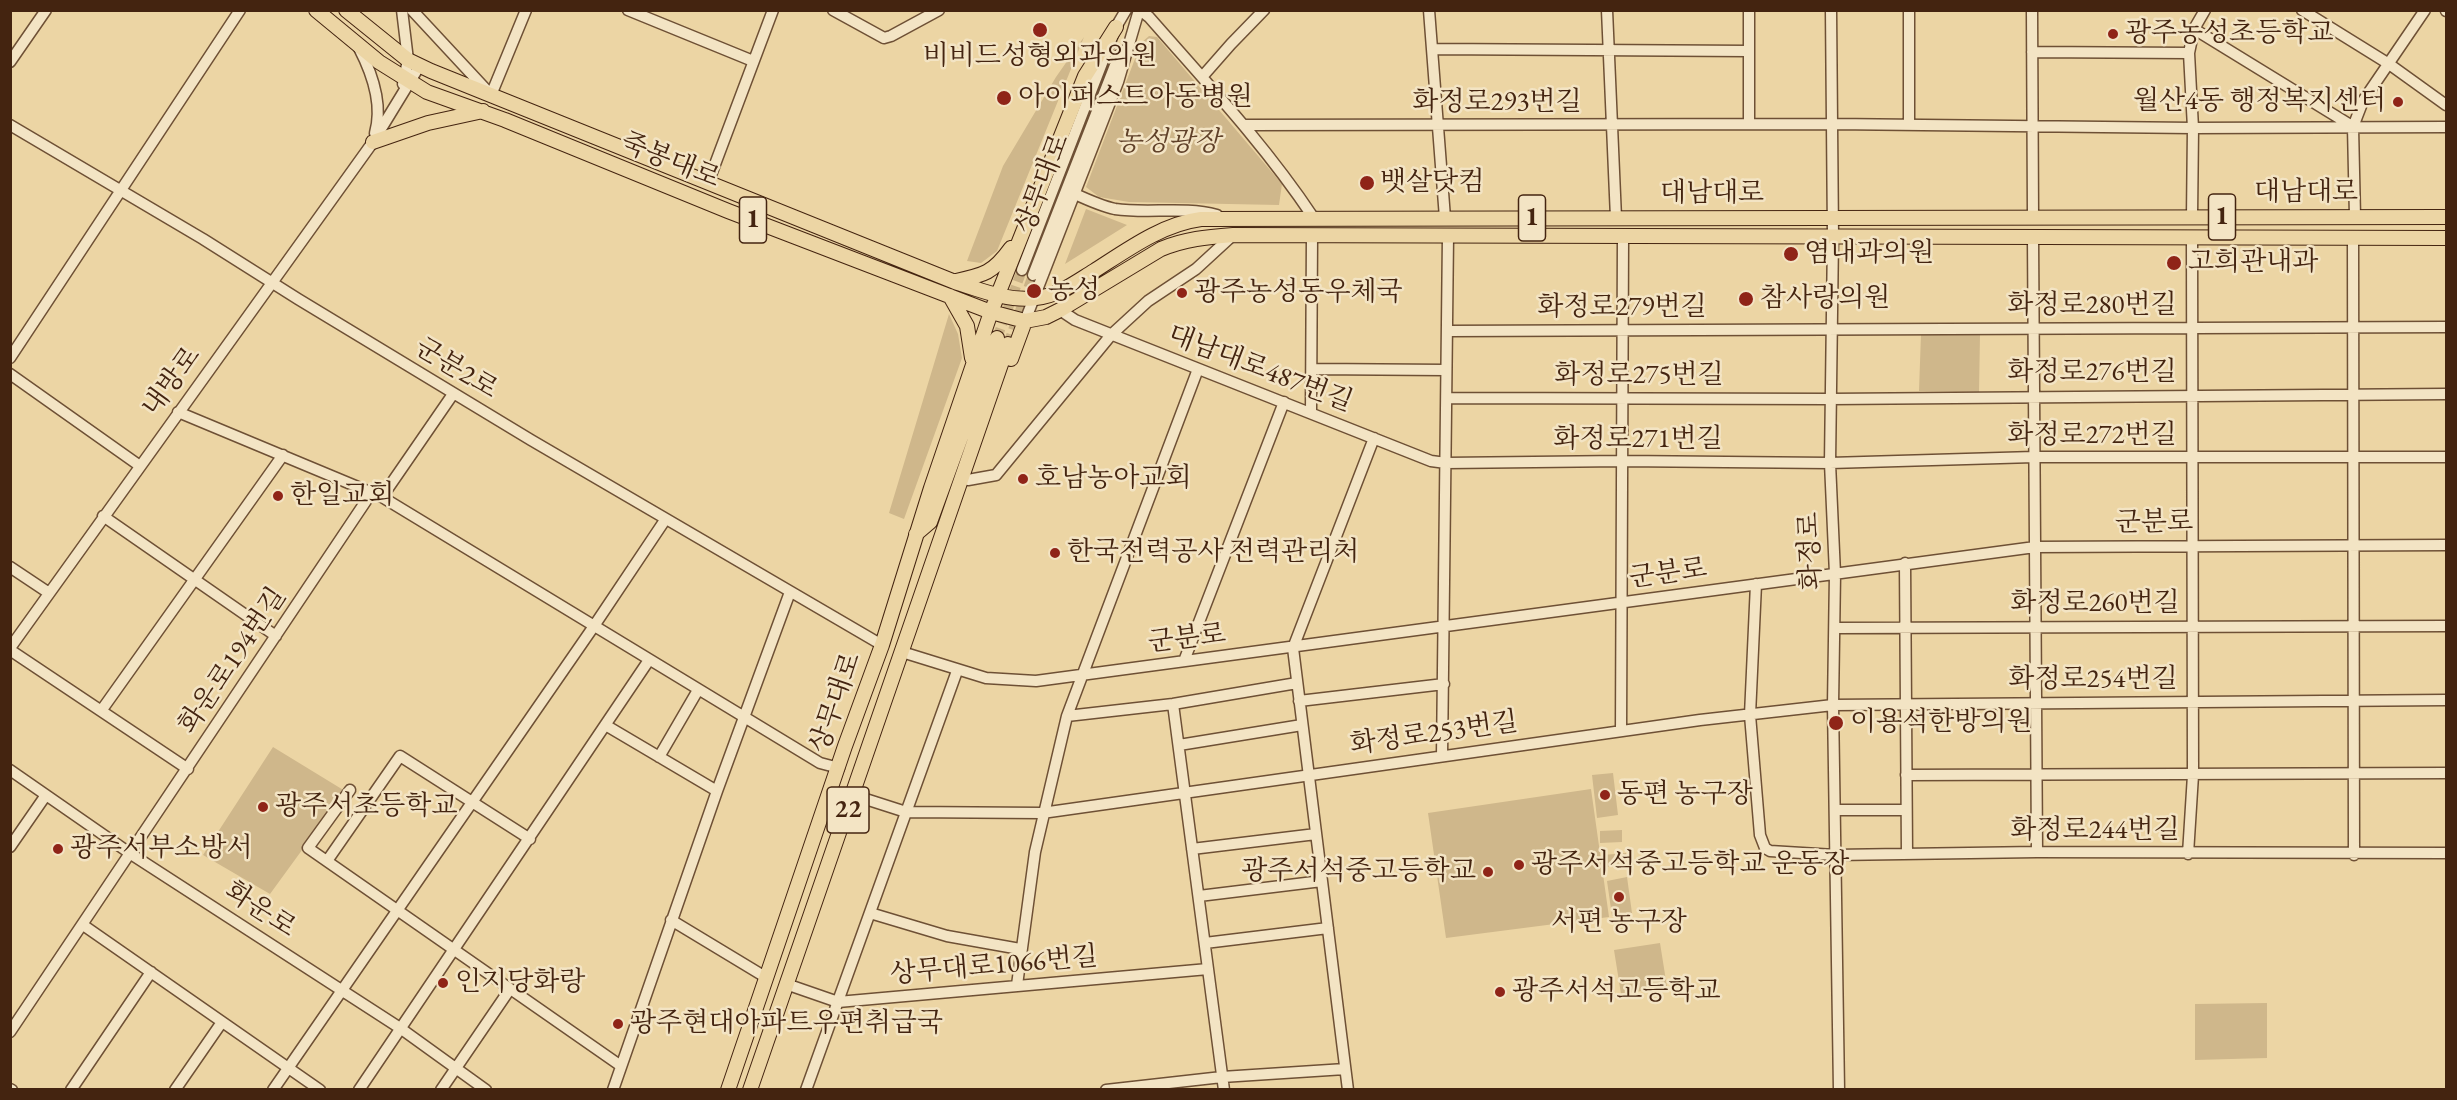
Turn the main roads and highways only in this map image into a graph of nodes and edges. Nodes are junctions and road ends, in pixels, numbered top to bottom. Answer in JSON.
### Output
{"nodes":[{"id":1,"x":316,"y":10,"type":"edge"},
{"id":2,"x":351,"y":11,"type":"edge"},
{"id":3,"x":1116,"y":27,"type":"road end"},
{"id":4,"x":483,"y":111,"type":"junction"},
{"id":5,"x":531,"y":112,"type":"junction"},
{"id":6,"x":505,"y":120,"type":"junction"},
{"id":7,"x":373,"y":142,"type":"road end"},
{"id":8,"x":2446,"y":217,"type":"edge"},
{"id":9,"x":1021,"y":234,"type":"junction"},
{"id":10,"x":2446,"y":238,"type":"edge"},
{"id":11,"x":955,"y":282,"type":"junction"},
{"id":12,"x":998,"y":295,"type":"junction"},
{"id":13,"x":950,"y":296,"type":"junction"},
{"id":14,"x":991,"y":312,"type":"junction"},
{"id":15,"x":1025,"y":321,"type":"junction"},
{"id":16,"x":972,"y":365,"type":"junction"},
{"id":17,"x":942,"y":529,"type":"junction"},
{"id":18,"x":916,"y":534,"type":"junction"},
{"id":19,"x":728,"y":1089,"type":"edge"},
{"id":20,"x":750,"y":1089,"type":"edge"}],
"edges":[{"from":1,"to":4,"type":"main road","name":"죽봉대로","number":"1"},
{"from":2,"to":5,"type":"main road","name":"죽봉대로","number":"1"},
{"from":3,"to":9,"type":"main road"},
{"from":4,"to":6,"type":"main road","name":"죽봉대로","number":"1"},
{"from":4,"to":7,"type":"main road"},
{"from":5,"to":6,"type":"main road"},
{"from":5,"to":11,"type":"main road","name":"죽봉대로","number":"1"},
{"from":6,"to":13,"type":"main road","name":"죽봉대로","number":"1"},
{"from":8,"to":12,"type":"main road","name":"대남대로","number":"1"},
{"from":9,"to":11,"type":"main road"},
{"from":9,"to":12,"type":"main road"},
{"from":10,"to":15,"type":"main road","name":"대남대로","number":"1"},
{"from":11,"to":12,"type":"main road","name":"죽봉대로","number":"1"},
{"from":12,"to":14,"type":"main road","number":"22"},
{"from":13,"to":14,"type":"main road","name":"죽봉대로","number":"1"},
{"from":13,"to":16,"type":"main road"},
{"from":14,"to":15,"type":"main road","name":"죽봉대로","number":"1"},
{"from":14,"to":16,"type":"main road","number":"22"},
{"from":15,"to":17,"type":"main road","number":"22"},
{"from":16,"to":18,"type":"main road","number":"22"},
{"from":17,"to":18,"type":"main road","name":"상무대로"},
{"from":17,"to":20,"type":"main road","name":"상무대로","number":"22"},
{"from":18,"to":19,"type":"main road","name":"상무대로","number":"22"}]}
